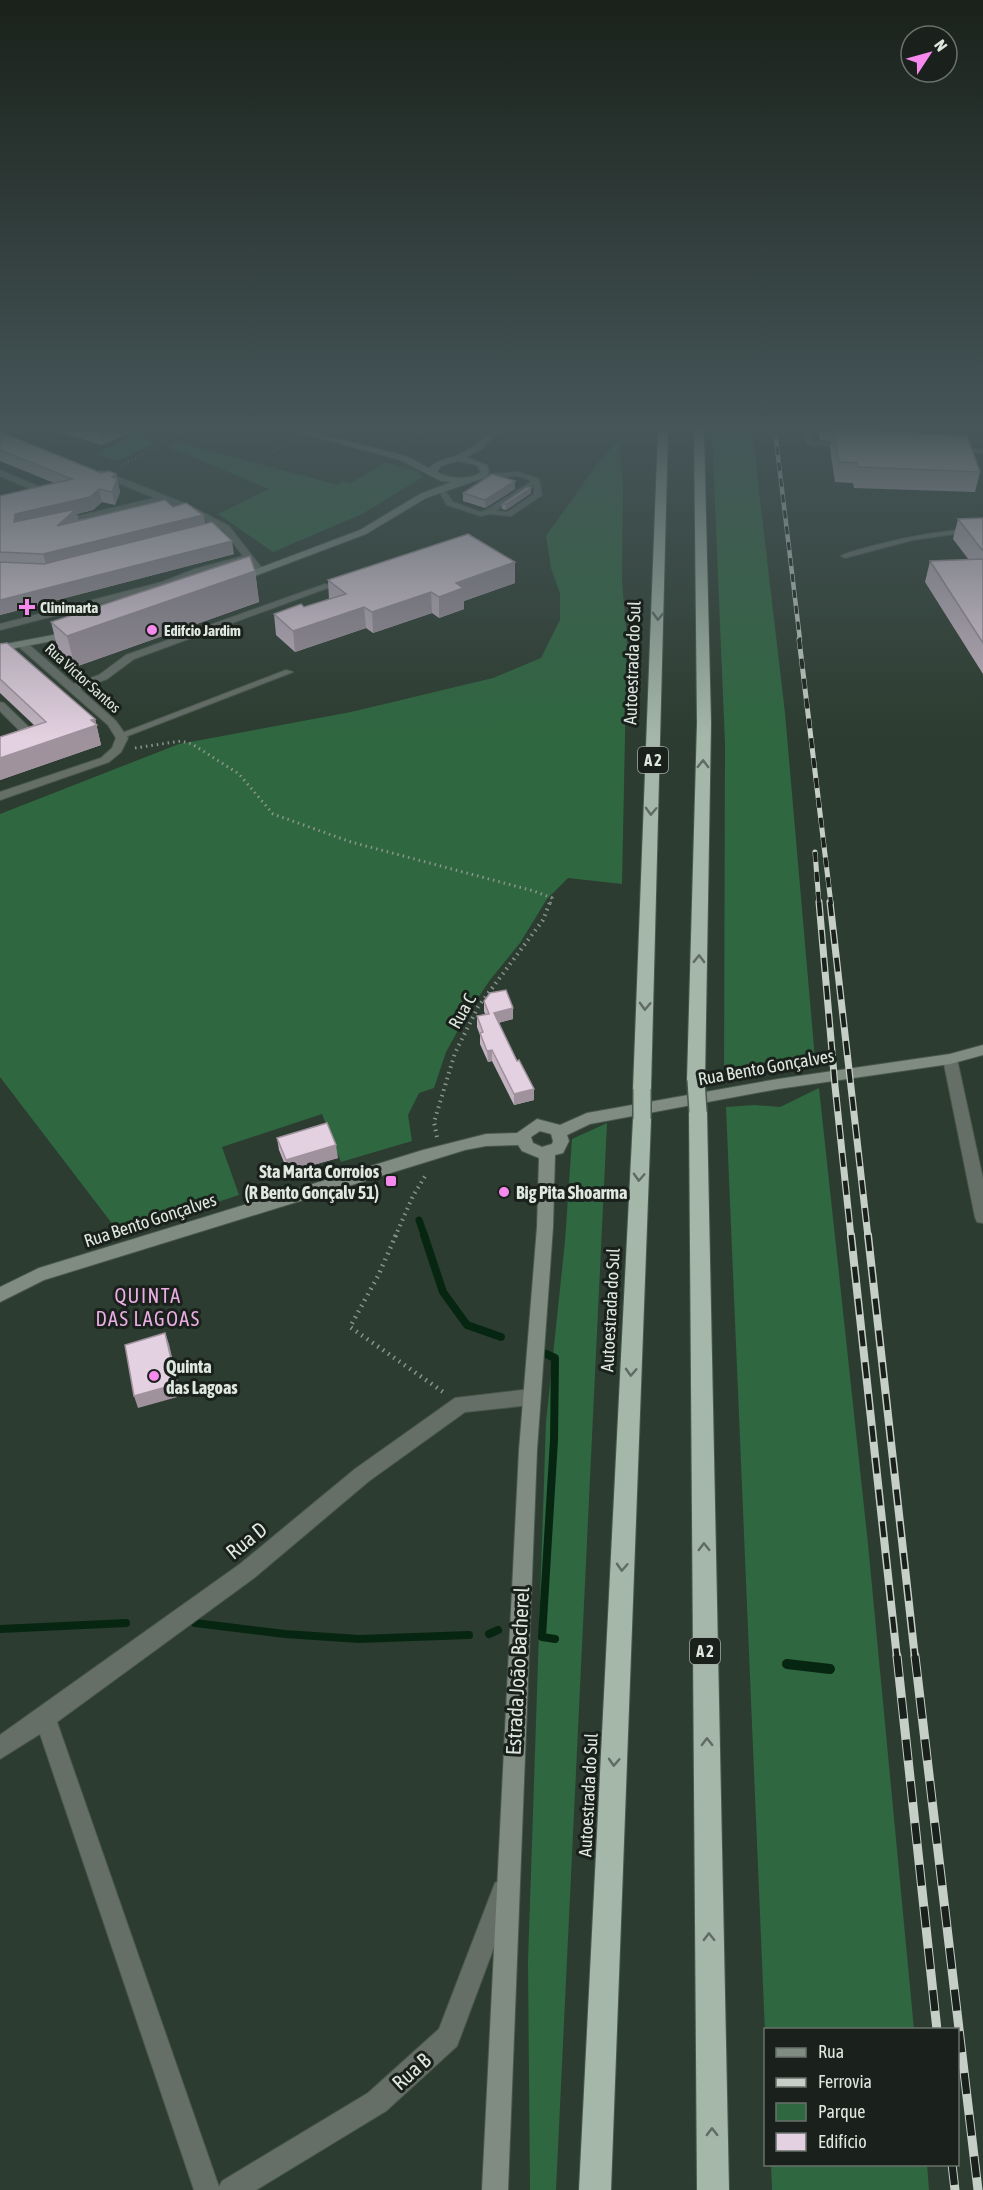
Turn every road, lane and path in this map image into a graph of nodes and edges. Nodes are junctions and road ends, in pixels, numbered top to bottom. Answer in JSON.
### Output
{"nodes":[{"id":1,"x":230,"y":533,"type":"edge"},
{"id":2,"x":360,"y":533,"type":"edge"},
{"id":3,"x":660,"y":533,"type":"edge"},
{"id":4,"x":701,"y":533,"type":"edge"},
{"id":5,"x":934,"y":533,"type":"edge"},
{"id":6,"x":845,"y":556,"type":"dead end"},
{"id":7,"x":249,"y":557,"type":"junction"},
{"id":8,"x":261,"y":572,"type":"junction"},
{"id":9,"x":226,"y":583,"type":"edge"},
{"id":10,"x":328,"y":586,"type":"dead end"},
{"id":11,"x":0,"y":627,"type":"edge"},
{"id":12,"x":87,"y":630,"type":"edge"},
{"id":13,"x":23,"y":645,"type":"junction"},
{"id":14,"x":0,"y":648,"type":"edge"},
{"id":15,"x":289,"y":672,"type":"dead end"},
{"id":16,"x":72,"y":688,"type":"junction"},
{"id":17,"x":0,"y":705,"type":"edge"},
{"id":18,"x":122,"y":735,"type":"junction"},
{"id":19,"x":117,"y":750,"type":"junction"},
{"id":20,"x":0,"y":751,"type":"edge"},
{"id":21,"x":0,"y":796,"type":"edge"},
{"id":22,"x":983,"y":1050,"type":"edge"},
{"id":23,"x":950,"y":1059,"type":"junction"},
{"id":24,"x":558,"y":1132,"type":"junction"},
{"id":25,"x":524,"y":1139,"type":"junction"},
{"id":26,"x":440,"y":1152,"type":"junction"},
{"id":27,"x":547,"y":1153,"type":"junction"},
{"id":28,"x":983,"y":1214,"type":"edge"},
{"id":29,"x":0,"y":1295,"type":"edge"},
{"id":30,"x":531,"y":1397,"type":"junction"},
{"id":31,"x":461,"y":1404,"type":"junction"},
{"id":32,"x":45,"y":1718,"type":"junction"},
{"id":33,"x":0,"y":1748,"type":"edge"},
{"id":34,"x":507,"y":1882,"type":"junction"},
{"id":35,"x":207,"y":2190,"type":"edge"},
{"id":36,"x":231,"y":2190,"type":"edge"},
{"id":37,"x":495,"y":2190,"type":"edge"},
{"id":38,"x":595,"y":2190,"type":"edge"},
{"id":39,"x":713,"y":2190,"type":"edge"}],
"edges":[{"from":1,"to":7,"type":"street"},
{"from":2,"to":8,"type":"street"},
{"from":3,"to":38,"type":"highway","name":"Autoestrada do Sul","number":"A 2","one_way":true,"bridge":true},
{"from":39,"to":4,"type":"highway","number":"A 2","one_way":true,"bridge":true},
{"from":5,"to":6,"type":"lane"},
{"from":7,"to":8,"type":"street"},
{"from":7,"to":11,"type":"street"},
{"from":8,"to":9,"type":"street"},
{"from":10,"to":16,"type":"street"},
{"from":12,"to":13,"type":"street"},
{"from":13,"to":14,"type":"street"},
{"from":13,"to":16,"type":"street","name":"Rua Victor Santos"},
{"from":15,"to":18,"type":"lane"},
{"from":16,"to":18,"type":"street","name":"Rua Victor Santos"},
{"from":17,"to":20,"type":"street"},
{"from":18,"to":19,"type":"street","name":"Rua Victor Santos"},
{"from":19,"to":21,"type":"street"},
{"from":19,"to":26,"type":"path","name":"Rua C"},
{"from":22,"to":23,"type":"street","name":"Rua Bento Gonçalves"},
{"from":23,"to":24,"type":"street","name":"Rua Bento Gonçalves"},
{"from":23,"to":28,"type":"street"},
{"from":24,"to":25,"type":"street"},
{"from":24,"to":27,"type":"street"},
{"from":25,"to":26,"type":"street","name":"Rua Bento Gonçalves"},
{"from":25,"to":27,"type":"street"},
{"from":26,"to":29,"type":"street","name":"Rua Bento Gonçalves"},
{"from":26,"to":31,"type":"path"},
{"from":27,"to":30,"type":"street","name":"Estrada João Bacherel"},
{"from":30,"to":31,"type":"street","name":"Rua D"},
{"from":30,"to":34,"type":"street","name":"Estrada João Bacherel"},
{"from":31,"to":32,"type":"street","name":"Rua D"},
{"from":32,"to":33,"type":"street","name":"Rua D"},
{"from":32,"to":35,"type":"street"},
{"from":34,"to":36,"type":"street","name":"Rua B"},
{"from":34,"to":37,"type":"street","name":"Estrada João Bacherel"}]}
